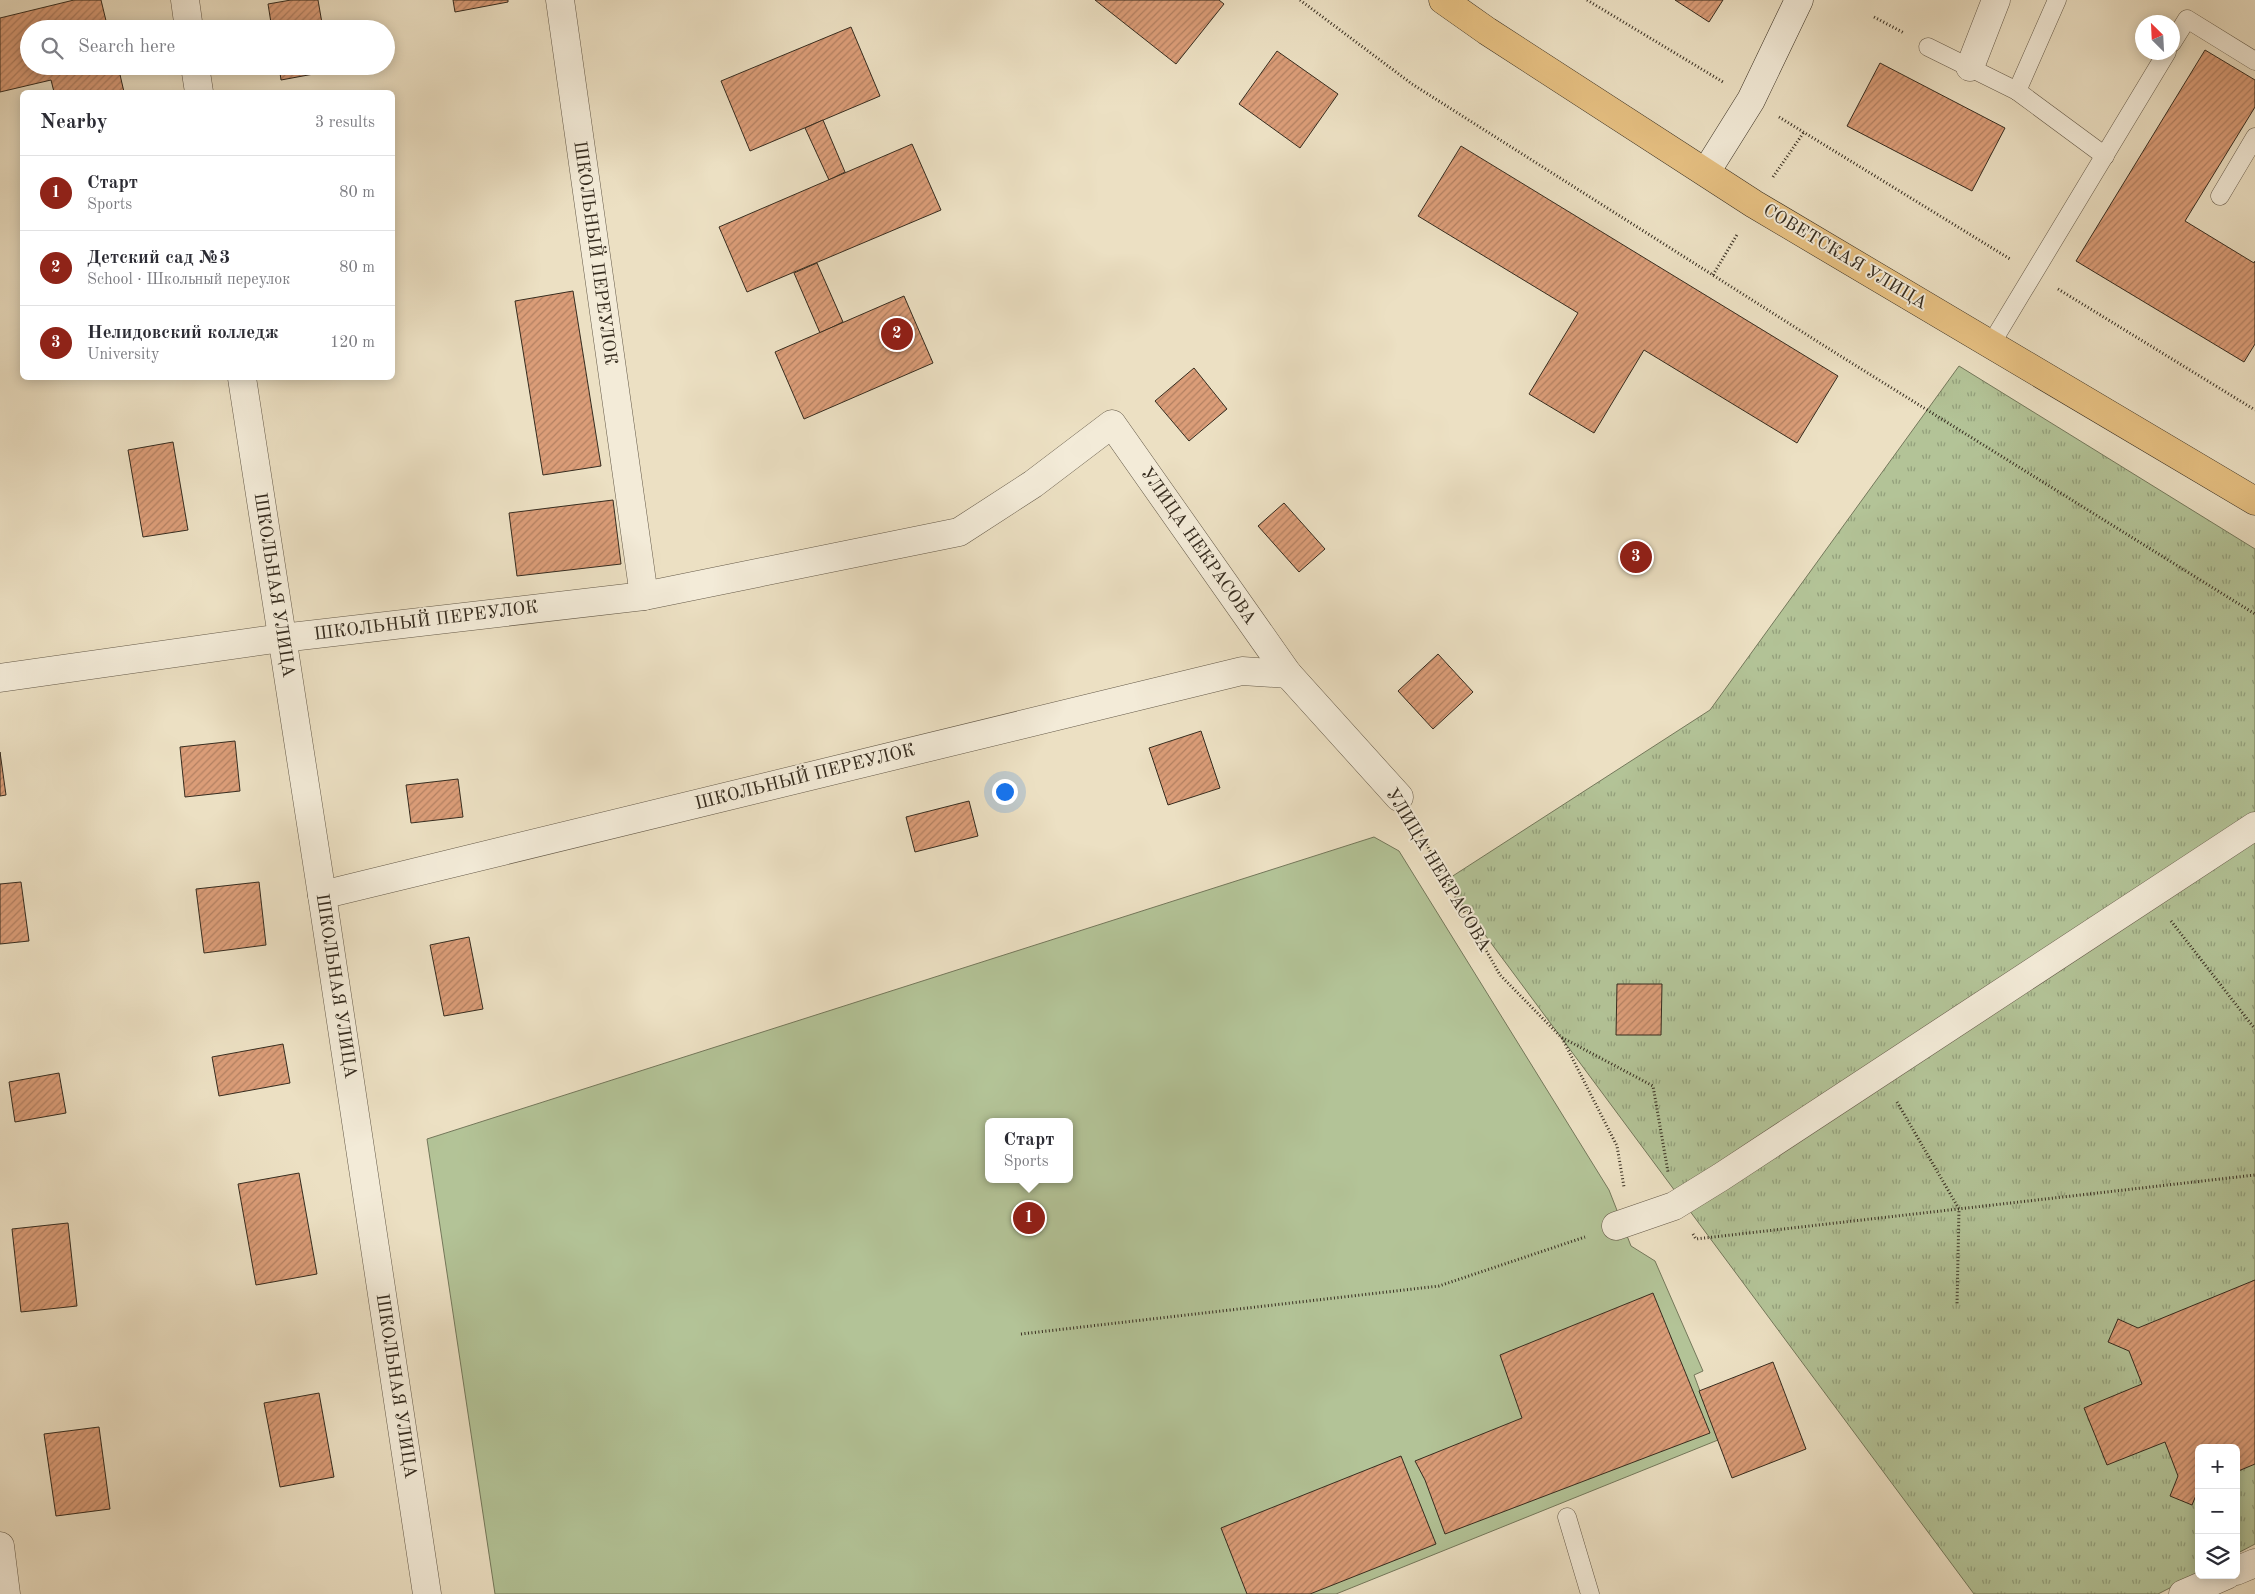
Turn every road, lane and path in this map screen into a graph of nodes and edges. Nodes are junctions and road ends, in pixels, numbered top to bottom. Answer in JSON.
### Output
{"nodes":[{"id":1,"x":185,"y":0,"type":"edge"},
{"id":2,"x":560,"y":0,"type":"edge"},
{"id":3,"x":1300,"y":0,"type":"edge"},
{"id":4,"x":1444,"y":0,"type":"edge"},
{"id":5,"x":1587,"y":0,"type":"edge"},
{"id":6,"x":1800,"y":0,"type":"edge"},
{"id":7,"x":1996,"y":0,"type":"edge"},
{"id":8,"x":2058,"y":0,"type":"edge"},
{"id":9,"x":1874,"y":17,"type":"dead end"},
{"id":10,"x":188,"y":20,"type":"edge"},
{"id":11,"x":2180,"y":30,"type":"edge"},
{"id":12,"x":1928,"y":47,"type":"joint"},
{"id":13,"x":2162,"y":60,"type":"edge"},
{"id":14,"x":2255,"y":61,"type":"edge"},
{"id":15,"x":1970,"y":67,"type":"junction"},
{"id":16,"x":196,"y":75,"type":"edge"},
{"id":17,"x":199,"y":90,"type":"edge"},
{"id":18,"x":2017,"y":91,"type":"junction"},
{"id":19,"x":1750,"y":100,"type":"junction"},
{"id":20,"x":2255,"y":137,"type":"edge"},
{"id":21,"x":2104,"y":156,"type":"junction"},
{"id":22,"x":1706,"y":172,"type":"junction"},
{"id":23,"x":2220,"y":196,"type":"dead end"},
{"id":24,"x":2034,"y":274,"type":"junction"},
{"id":25,"x":1991,"y":344,"type":"junction"},
{"id":26,"x":242,"y":380,"type":"edge"},
{"id":27,"x":2255,"y":410,"type":"edge"},
{"id":28,"x":1112,"y":424,"type":"joint"},
{"id":29,"x":2255,"y":501,"type":"edge"},
{"id":30,"x":644,"y":596,"type":"junction"},
{"id":31,"x":2255,"y":614,"type":"edge"},
{"id":32,"x":282,"y":638,"type":"junction"},
{"id":33,"x":1288,"y":674,"type":"junction"},
{"id":34,"x":0,"y":678,"type":"edge"},
{"id":35,"x":1400,"y":797,"type":"joint"},
{"id":36,"x":2255,"y":826,"type":"edge"},
{"id":37,"x":322,"y":895,"type":"junction"},
{"id":38,"x":2151,"y":895,"type":"junction"},
{"id":39,"x":2255,"y":1029,"type":"edge"},
{"id":40,"x":1561,"y":1037,"type":"junction"},
{"id":41,"x":1879,"y":1072,"type":"junction"},
{"id":42,"x":2255,"y":1175,"type":"edge"},
{"id":43,"x":1674,"y":1206,"type":"junction"},
{"id":44,"x":1959,"y":1209,"type":"junction"},
{"id":45,"x":1623,"y":1224,"type":"junction"},
{"id":46,"x":1957,"y":1305,"type":"dead end"},
{"id":47,"x":1021,"y":1334,"type":"dead end"},
{"id":48,"x":1567,"y":1517,"type":"dead end"},
{"id":49,"x":0,"y":1546,"type":"edge"},
{"id":50,"x":2255,"y":1563,"type":"edge"},
{"id":51,"x":2240,"y":1569,"type":"edge"},
{"id":52,"x":2218,"y":1579,"type":"edge"},
{"id":53,"x":6,"y":1594,"type":"edge"},
{"id":54,"x":427,"y":1594,"type":"edge"},
{"id":55,"x":1590,"y":1594,"type":"edge"},
{"id":56,"x":2183,"y":1594,"type":"edge"}],
"edges":[{"from":1,"to":10,"type":"street"},
{"from":2,"to":30,"type":"street","name":"ШКОЛЬНЫЙ ПЕРЕУЛОК"},
{"from":3,"to":31,"type":"path"},
{"from":4,"to":22,"type":"main road","name":"СОВЕТСКАЯ УЛИЦА"},
{"from":5,"to":19,"type":"path"},
{"from":6,"to":19,"type":"street"},
{"from":7,"to":15,"type":"street"},
{"from":8,"to":18,"type":"lane"},
{"from":9,"to":12,"type":"path"},
{"from":11,"to":14,"type":"lane"},
{"from":12,"to":15,"type":"lane"},
{"from":13,"to":21,"type":"lane"},
{"from":15,"to":18,"type":"lane"},
{"from":16,"to":17,"type":"street"},
{"from":18,"to":21,"type":"lane"},
{"from":19,"to":22,"type":"street"},
{"from":19,"to":24,"type":"path"},
{"from":20,"to":23,"type":"lane"},
{"from":21,"to":24,"type":"lane"},
{"from":22,"to":25,"type":"main road","name":"СОВЕТСКАЯ УЛИЦА"},
{"from":24,"to":25,"type":"lane"},
{"from":24,"to":27,"type":"path"},
{"from":25,"to":29,"type":"main road","name":"СОВЕТСКАЯ УЛИЦА"},
{"from":26,"to":32,"type":"street","name":"ШКОЛЬНАЯ УЛИЦА"},
{"from":28,"to":30,"type":"street","name":"ШКОЛЬНЫЙ ПЕРЕУЛОК"},
{"from":28,"to":33,"type":"street","name":"УЛИЦА НЕКРАСОВА"},
{"from":30,"to":32,"type":"street","name":"ШКОЛЬНЫЙ ПЕРЕУЛОК"},
{"from":32,"to":34,"type":"street","name":"ШКОЛЬНЫЙ ПЕРЕУЛОК"},
{"from":32,"to":37,"type":"street","name":"ШКОЛЬНАЯ УЛИЦА"},
{"from":33,"to":35,"type":"street","name":"УЛИЦА НЕКРАСОВА"},
{"from":33,"to":37,"type":"street","name":"ШКОЛЬНЫЙ ПЕРЕУЛОК"},
{"from":35,"to":40,"type":"path","name":"УЛИЦА НЕКРАСОВА"},
{"from":36,"to":38,"type":"street"},
{"from":37,"to":54,"type":"street","name":"ШКОЛЬНАЯ УЛИЦА"},
{"from":38,"to":39,"type":"path"},
{"from":38,"to":41,"type":"street"},
{"from":40,"to":43,"type":"path","name":"УЛИЦА НЕКРАСОВА"},
{"from":40,"to":45,"type":"path"},
{"from":41,"to":43,"type":"street"},
{"from":41,"to":44,"type":"path"},
{"from":42,"to":44,"type":"path"},
{"from":43,"to":44,"type":"path"},
{"from":43,"to":45,"type":"street"},
{"from":44,"to":46,"type":"path"},
{"from":45,"to":47,"type":"path"},
{"from":48,"to":55,"type":"lane"},
{"from":49,"to":53,"type":"street"},
{"from":50,"to":51,"type":"street"},
{"from":52,"to":56,"type":"street"}]}
